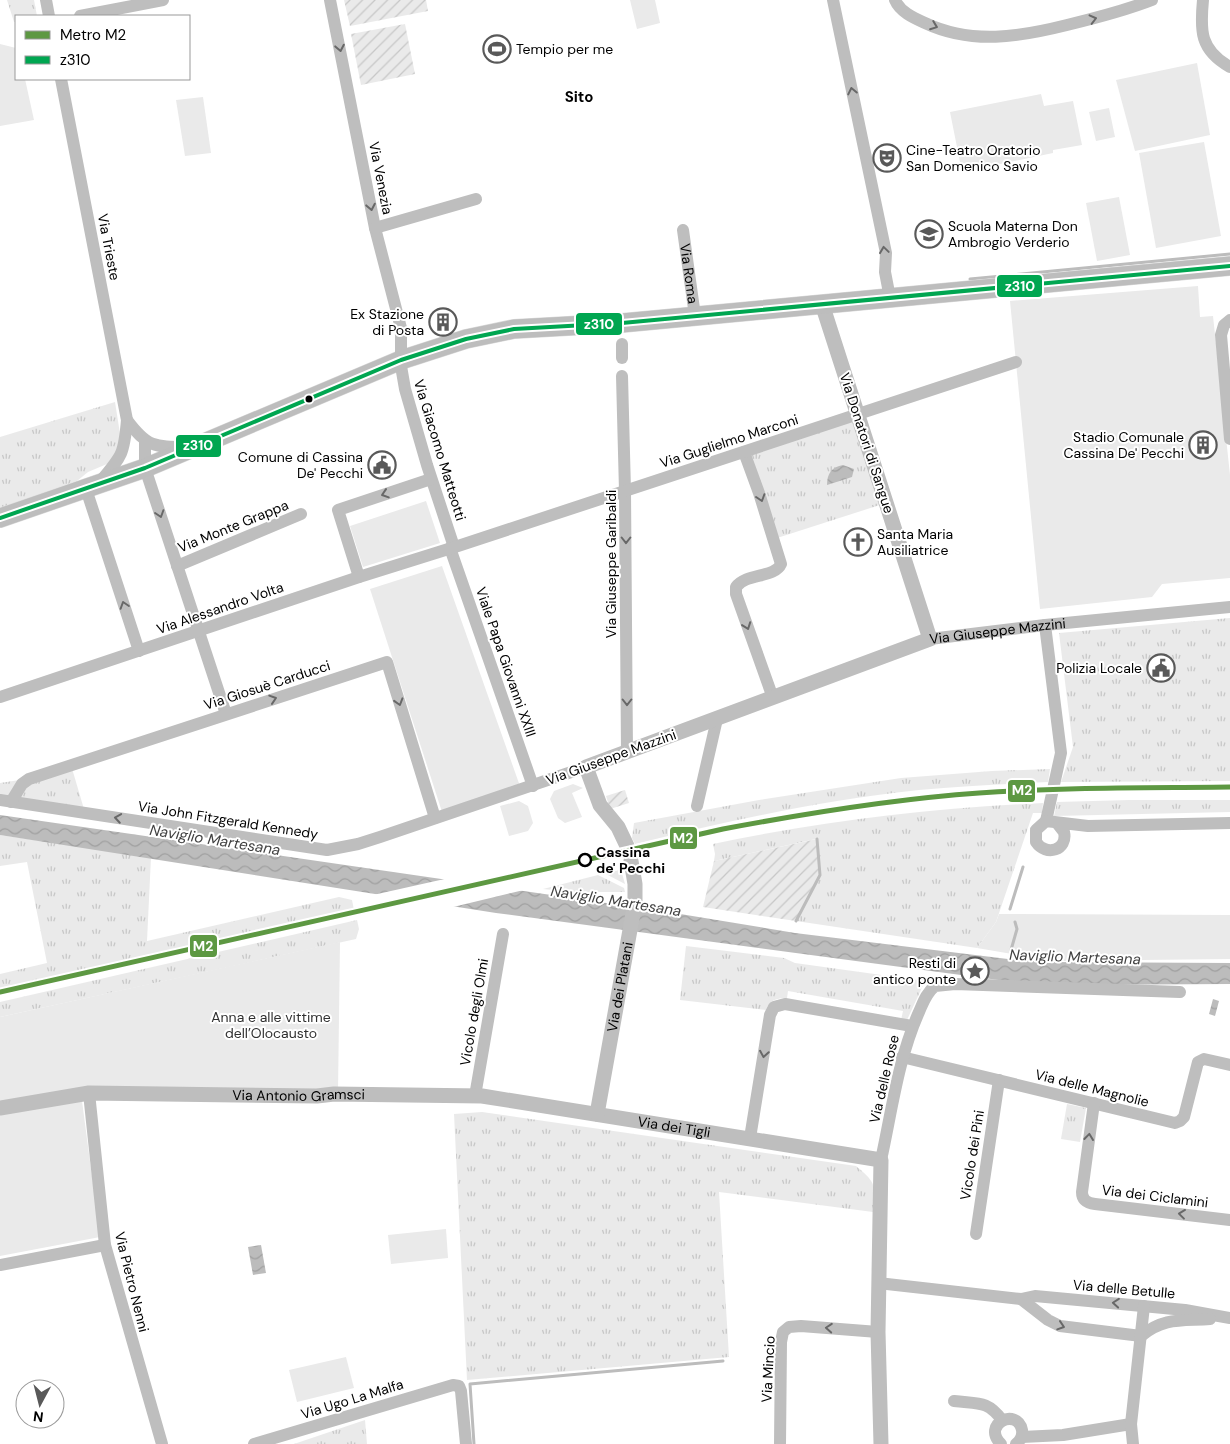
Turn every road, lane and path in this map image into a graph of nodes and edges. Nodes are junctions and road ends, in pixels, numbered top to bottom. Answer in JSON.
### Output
{"nodes":[{"id":1,"x":46,"y":0,"type":"edge"},
{"id":2,"x":163,"y":0,"type":"edge"},
{"id":3,"x":330,"y":0,"type":"edge"},
{"id":4,"x":833,"y":0,"type":"edge"},
{"id":5,"x":895,"y":0,"type":"edge"},
{"id":6,"x":1152,"y":0,"type":"edge"},
{"id":7,"x":1203,"y":0,"type":"edge"},
{"id":8,"x":49,"y":15,"type":"edge"},
{"id":9,"x":85,"y":15,"type":"edge"},
{"id":10,"x":1230,"y":67,"type":"edge"},
{"id":11,"x":61,"y":80,"type":"edge"},
{"id":12,"x":476,"y":199,"type":"dead end"},
{"id":13,"x":376,"y":228,"type":"junction"},
{"id":14,"x":683,"y":230,"type":"dead end"},
{"id":15,"x":1230,"y":266,"type":"edge"},
{"id":16,"x":890,"y":298,"type":"junction"},
{"id":17,"x":822,"y":304,"type":"junction"},
{"id":18,"x":695,"y":316,"type":"junction"},
{"id":19,"x":1230,"y":320,"type":"edge"},
{"id":20,"x":622,"y":334,"type":"junction"},
{"id":21,"x":622,"y":358,"type":"dead end"},
{"id":22,"x":402,"y":360,"type":"junction"},
{"id":23,"x":1016,"y":362,"type":"dead end"},
{"id":24,"x":622,"y":376,"type":"dead end"},
{"id":25,"x":858,"y":415,"type":"junction"},
{"id":26,"x":127,"y":420,"type":"junction"},
{"id":27,"x":1230,"y":439,"type":"edge"},
{"id":28,"x":145,"y":441,"type":"junction"},
{"id":29,"x":125,"y":446,"type":"junction"},
{"id":30,"x":194,"y":447,"type":"junction"},
{"id":31,"x":744,"y":452,"type":"junction"},
{"id":32,"x":145,"y":468,"type":"junction"},
{"id":33,"x":432,"y":479,"type":"junction"},
{"id":34,"x":92,"y":487,"type":"junction"},
{"id":35,"x":625,"y":491,"type":"junction"},
{"id":36,"x":301,"y":514,"type":"dead end"},
{"id":37,"x":0,"y":518,"type":"edge"},
{"id":38,"x":454,"y":547,"type":"junction"},
{"id":39,"x":177,"y":566,"type":"junction"},
{"id":40,"x":359,"y":577,"type":"junction"},
{"id":41,"x":1230,"y":607,"type":"edge"},
{"id":42,"x":1045,"y":625,"type":"junction"},
{"id":43,"x":198,"y":632,"type":"junction"},
{"id":44,"x":930,"y":639,"type":"junction"},
{"id":45,"x":139,"y":651,"type":"junction"},
{"id":46,"x":0,"y":697,"type":"edge"},
{"id":47,"x":773,"y":698,"type":"junction"},
{"id":48,"x":226,"y":714,"type":"junction"},
{"id":49,"x":717,"y":719,"type":"junction"},
{"id":50,"x":627,"y":752,"type":"junction"},
{"id":51,"x":586,"y":767,"type":"junction"},
{"id":52,"x":536,"y":784,"type":"junction"},
{"id":53,"x":6,"y":801,"type":"edge"},
{"id":54,"x":697,"y":806,"type":"dead end"},
{"id":55,"x":434,"y":818,"type":"junction"},
{"id":56,"x":1051,"y":822,"type":"junction"},
{"id":57,"x":1230,"y":824,"type":"edge"},
{"id":58,"x":1088,"y":826,"type":"junction"},
{"id":59,"x":1065,"y":836,"type":"junction"},
{"id":60,"x":627,"y":846,"type":"dead end"},
{"id":61,"x":631,"y":861,"type":"dead end"},
{"id":62,"x":503,"y":934,"type":"dead end"},
{"id":63,"x":1180,"y":992,"type":"dead end"},
{"id":64,"x":912,"y":1026,"type":"junction"},
{"id":65,"x":902,"y":1057,"type":"junction"},
{"id":66,"x":1230,"y":1065,"type":"edge"},
{"id":67,"x":999,"y":1080,"type":"junction"},
{"id":68,"x":89,"y":1093,"type":"junction"},
{"id":69,"x":475,"y":1096,"type":"junction"},
{"id":70,"x":1094,"y":1103,"type":"junction"},
{"id":71,"x":0,"y":1108,"type":"edge"},
{"id":72,"x":597,"y":1114,"type":"junction"},
{"id":73,"x":750,"y":1138,"type":"junction"},
{"id":74,"x":881,"y":1160,"type":"junction"},
{"id":75,"x":1230,"y":1220,"type":"edge"},
{"id":76,"x":976,"y":1234,"type":"dead end"},
{"id":77,"x":105,"y":1245,"type":"junction"},
{"id":78,"x":0,"y":1265,"type":"edge"},
{"id":79,"x":878,"y":1283,"type":"junction"},
{"id":80,"x":1021,"y":1299,"type":"junction"},
{"id":81,"x":1144,"y":1306,"type":"junction"},
{"id":82,"x":1227,"y":1318,"type":"edge"},
{"id":83,"x":878,"y":1332,"type":"junction"},
{"id":84,"x":1141,"y":1336,"type":"junction"},
{"id":85,"x":954,"y":1401,"type":"dead end"},
{"id":86,"x":1002,"y":1420,"type":"junction"},
{"id":87,"x":1131,"y":1424,"type":"junction"},
{"id":88,"x":1019,"y":1440,"type":"edge"},
{"id":89,"x":162,"y":1444,"type":"edge"},
{"id":90,"x":254,"y":1444,"type":"edge"},
{"id":91,"x":466,"y":1444,"type":"edge"},
{"id":92,"x":780,"y":1444,"type":"edge"},
{"id":93,"x":881,"y":1444,"type":"edge"},
{"id":94,"x":1001,"y":1444,"type":"edge"},
{"id":95,"x":1133,"y":1444,"type":"edge"}],
"edges":[{"from":1,"to":8,"type":"street"},
{"from":2,"to":9,"type":"street"},
{"from":3,"to":13,"type":"street","name":"Via Venezia","one_way":true},
{"from":16,"to":4,"type":"street","one_way":true},
{"from":5,"to":6,"type":"street","one_way":true},
{"from":7,"to":10,"type":"street"},
{"from":11,"to":26,"type":"street","name":"Via Trieste"},
{"from":12,"to":13,"type":"street"},
{"from":13,"to":22,"type":"street","name":"Via Venezia"},
{"from":14,"to":18,"type":"street","name":"Via Roma"},
{"from":15,"to":16,"type":"main road","name":"Via Roma"},
{"from":16,"to":17,"type":"main road","name":"Via Roma"},
{"from":17,"to":18,"type":"main road","name":"Via Roma"},
{"from":17,"to":25,"type":"street","name":"Via Donatori di Sangue"},
{"from":18,"to":20,"type":"main road","name":"Via Roma"},
{"from":19,"to":27,"type":"street"},
{"from":20,"to":21,"type":"street"},
{"from":20,"to":22,"type":"main road","name":"Via Roma"},
{"from":22,"to":30,"type":"main road","name":"Via Roma"},
{"from":22,"to":33,"type":"street","name":"Via Giacomo Matteotti"},
{"from":23,"to":25,"type":"street","name":"Via Guglielmo Marconi"},
{"from":24,"to":35,"type":"street","name":"Via Giuseppe Garibaldi"},
{"from":25,"to":31,"type":"street","name":"Via Guglielmo Marconi"},
{"from":25,"to":44,"type":"street","name":"Via Donatori di Sangue"},
{"from":26,"to":28,"type":"street","name":"Via Trieste"},
{"from":26,"to":29,"type":"street","name":"Via Trieste"},
{"from":28,"to":30,"type":"street"},
{"from":28,"to":32,"type":"street"},
{"from":29,"to":32,"type":"street"},
{"from":29,"to":34,"type":"street","name":"Via Trieste"},
{"from":30,"to":32,"type":"main road","name":"Via Roma"},
{"from":31,"to":35,"type":"street","name":"Via Guglielmo Marconi"},
{"from":31,"to":47,"type":"street","one_way":true},
{"from":32,"to":34,"type":"main road","name":"Via Roma"},
{"from":32,"to":39,"type":"street","one_way":true},
{"from":33,"to":38,"type":"street","name":"Via Giacomo Matteotti"},
{"from":33,"to":40,"type":"street","one_way":true},
{"from":34,"to":37,"type":"main road","name":"Via Roma"},
{"from":45,"to":34,"type":"street","one_way":true},
{"from":35,"to":38,"type":"street","name":"Via Guglielmo Marconi"},
{"from":35,"to":50,"type":"street","name":"Via Giuseppe Garibaldi","one_way":true},
{"from":36,"to":39,"type":"street","name":"Via Monte Grappa"},
{"from":38,"to":40,"type":"street","name":"Via Alessandro Volta"},
{"from":38,"to":52,"type":"street","name":"Viale Papa Giovanni XXIII"},
{"from":39,"to":43,"type":"street"},
{"from":40,"to":43,"type":"street","name":"Via Alessandro Volta"},
{"from":41,"to":42,"type":"street","name":"Via Giuseppe Mazzini"},
{"from":42,"to":44,"type":"street","name":"Via Giuseppe Mazzini"},
{"from":42,"to":56,"type":"street"},
{"from":43,"to":45,"type":"street","name":"Via Alessandro Volta"},
{"from":43,"to":48,"type":"street"},
{"from":44,"to":47,"type":"street","name":"Via Giuseppe Mazzini"},
{"from":45,"to":46,"type":"street","name":"Via Alessandro Volta"},
{"from":47,"to":49,"type":"street","name":"Via Giuseppe Mazzini"},
{"from":48,"to":53,"type":"street","name":"Via Giosuè Carducci"},
{"from":48,"to":55,"type":"street","name":"Via Giosuè Carducci","one_way":true},
{"from":49,"to":50,"type":"street","name":"Via Giuseppe Mazzini"},
{"from":49,"to":54,"type":"street"},
{"from":50,"to":51,"type":"street","name":"Via Giuseppe Mazzini"},
{"from":51,"to":52,"type":"street","name":"Via Giuseppe Mazzini"},
{"from":51,"to":60,"type":"street"},
{"from":52,"to":55,"type":"street","name":"Via John Fitzgerald Kennedy"},
{"from":55,"to":53,"type":"street","name":"Via John Fitzgerald Kennedy","one_way":true},
{"from":56,"to":58,"type":"street"},
{"from":56,"to":59,"type":"street"},
{"from":56,"to":59,"type":"street"},
{"from":57,"to":58,"type":"street"},
{"from":58,"to":59,"type":"street"},
{"from":61,"to":72,"type":"street","name":"Via dei Platani"},
{"from":62,"to":69,"type":"street","name":"Vicolo degli Olmi"},
{"from":63,"to":64,"type":"street"},
{"from":64,"to":65,"type":"street","name":"Via delle Rose"},
{"from":64,"to":73,"type":"street","name":"Via delle Rose","one_way":true},
{"from":65,"to":67,"type":"street","name":"Via delle Magnolie"},
{"from":65,"to":74,"type":"street","name":"Via delle Rose"},
{"from":66,"to":70,"type":"street","name":"Via delle Magnolie"},
{"from":67,"to":70,"type":"street","name":"Via delle Magnolie"},
{"from":67,"to":76,"type":"street","name":"Vicolo dei Pini"},
{"from":68,"to":69,"type":"street","name":"Via Antonio Gramsci"},
{"from":68,"to":71,"type":"street","name":"Via Antonio Gramsci"},
{"from":68,"to":77,"type":"street","name":"Via Pietro Nenni"},
{"from":69,"to":72,"type":"street","name":"Via Antonio Gramsci"},
{"from":75,"to":70,"type":"street","name":"Via dei Ciclamini","one_way":true},
{"from":72,"to":73,"type":"street","name":"Via dei Tigli"},
{"from":73,"to":74,"type":"street","name":"Via dei Tigli"},
{"from":74,"to":79,"type":"street"},
{"from":77,"to":78,"type":"street"},
{"from":77,"to":89,"type":"street","name":"Via Pietro Nenni"},
{"from":79,"to":80,"type":"street","name":"Via delle Betulle"},
{"from":79,"to":83,"type":"street"},
{"from":81,"to":80,"type":"street","name":"Via delle Betulle","one_way":true},
{"from":80,"to":84,"type":"street","one_way":true},
{"from":81,"to":82,"type":"street","name":"Via delle Betulle"},
{"from":81,"to":84,"type":"street"},
{"from":82,"to":84,"type":"street","name":"Via delle Betulle"},
{"from":83,"to":92,"type":"street","name":"Via Mincio","one_way":true},
{"from":83,"to":93,"type":"street"},
{"from":84,"to":87,"type":"street"},
{"from":85,"to":86,"type":"street"},
{"from":86,"to":88,"type":"street"},
{"from":86,"to":94,"type":"street"},
{"from":87,"to":88,"type":"street"},
{"from":87,"to":95,"type":"street"},
{"from":90,"to":91,"type":"street","name":"Via Ugo La Malfa"}]}
